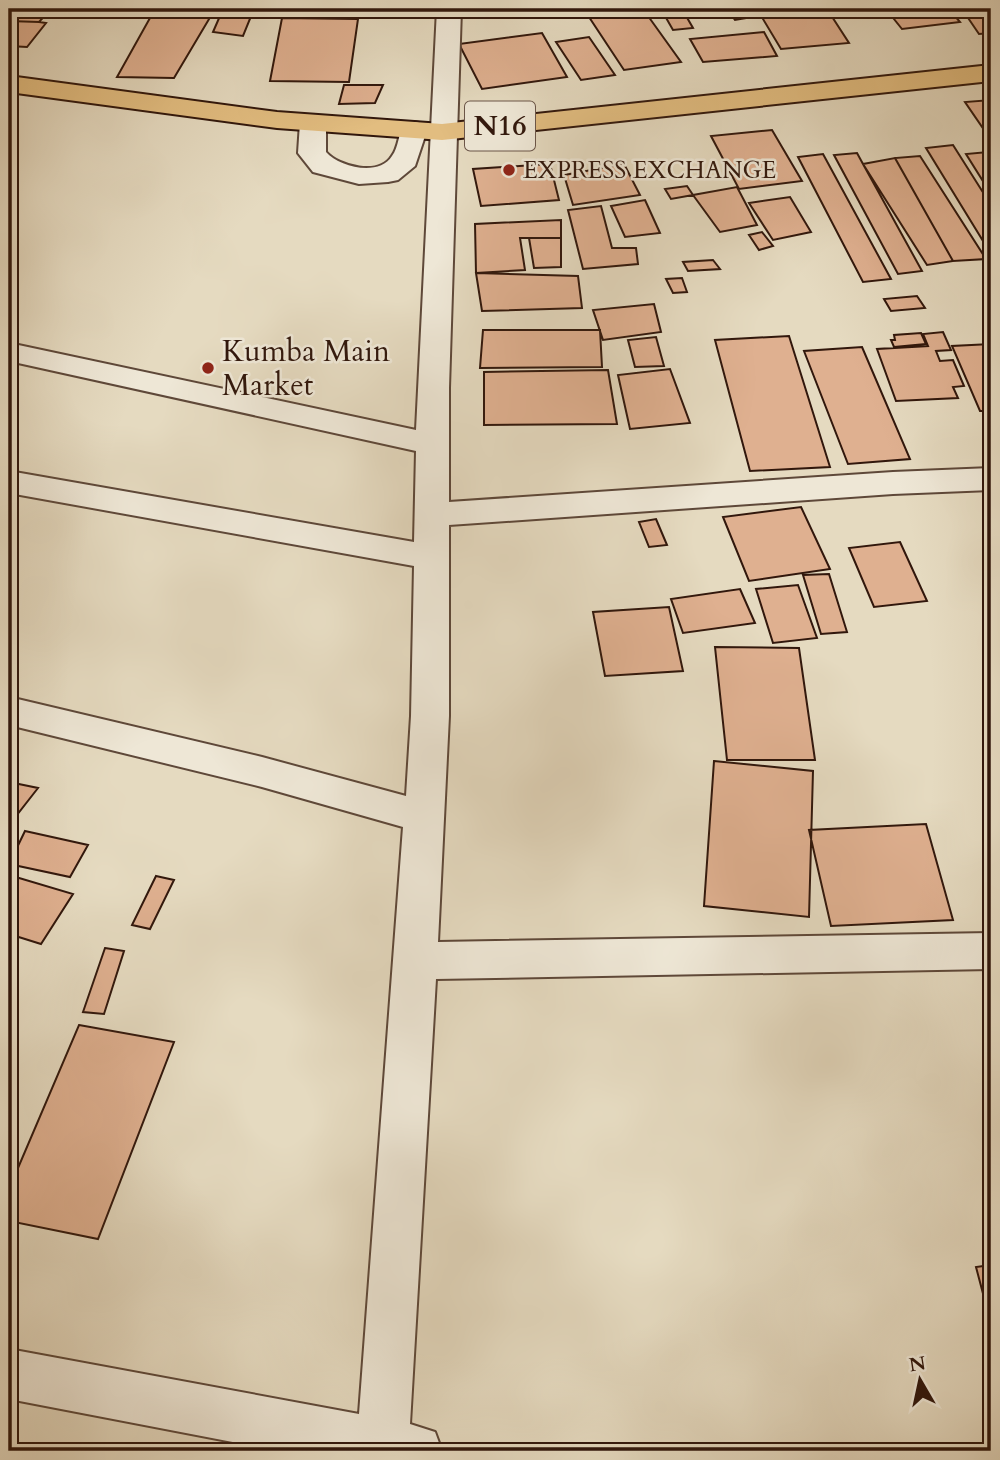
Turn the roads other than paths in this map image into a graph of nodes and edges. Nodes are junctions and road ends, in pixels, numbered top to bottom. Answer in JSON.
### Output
{"nodes":[{"id":1,"x":449,"y":9,"type":"edge"},
{"id":2,"x":991,"y":73,"type":"edge"},
{"id":3,"x":9,"y":83,"type":"edge"},
{"id":4,"x":313,"y":123,"type":"junction"},
{"id":5,"x":428,"y":131,"type":"junction"},
{"id":6,"x":9,"y":352,"type":"edge"},
{"id":7,"x":433,"y":444,"type":"junction"},
{"id":8,"x":991,"y":479,"type":"edge"},
{"id":9,"x":9,"y":482,"type":"edge"},
{"id":10,"x":432,"y":515,"type":"junction"},
{"id":11,"x":432,"y":557,"type":"junction"},
{"id":12,"x":9,"y":711,"type":"edge"},
{"id":13,"x":424,"y":817,"type":"junction"},
{"id":14,"x":991,"y":951,"type":"edge"},
{"id":15,"x":416,"y":961,"type":"junction"},
{"id":16,"x":9,"y":1374,"type":"edge"},
{"id":17,"x":393,"y":1449,"type":"edge"}],
"edges":[{"from":1,"to":5,"type":"street"},
{"from":2,"to":5,"type":"highway","number":"N16"},
{"from":3,"to":4,"type":"highway","number":"N16"},
{"from":4,"to":5,"type":"highway","number":"N16"},
{"from":4,"to":5,"type":"street"},
{"from":5,"to":7,"type":"street"},
{"from":6,"to":7,"type":"street"},
{"from":7,"to":10,"type":"street"},
{"from":8,"to":10,"type":"street"},
{"from":9,"to":11,"type":"street"},
{"from":10,"to":11,"type":"street"},
{"from":11,"to":13,"type":"street"},
{"from":12,"to":13,"type":"street"},
{"from":13,"to":15,"type":"street"},
{"from":14,"to":15,"type":"street"},
{"from":15,"to":17,"type":"street"},
{"from":16,"to":17,"type":"street"}]}
